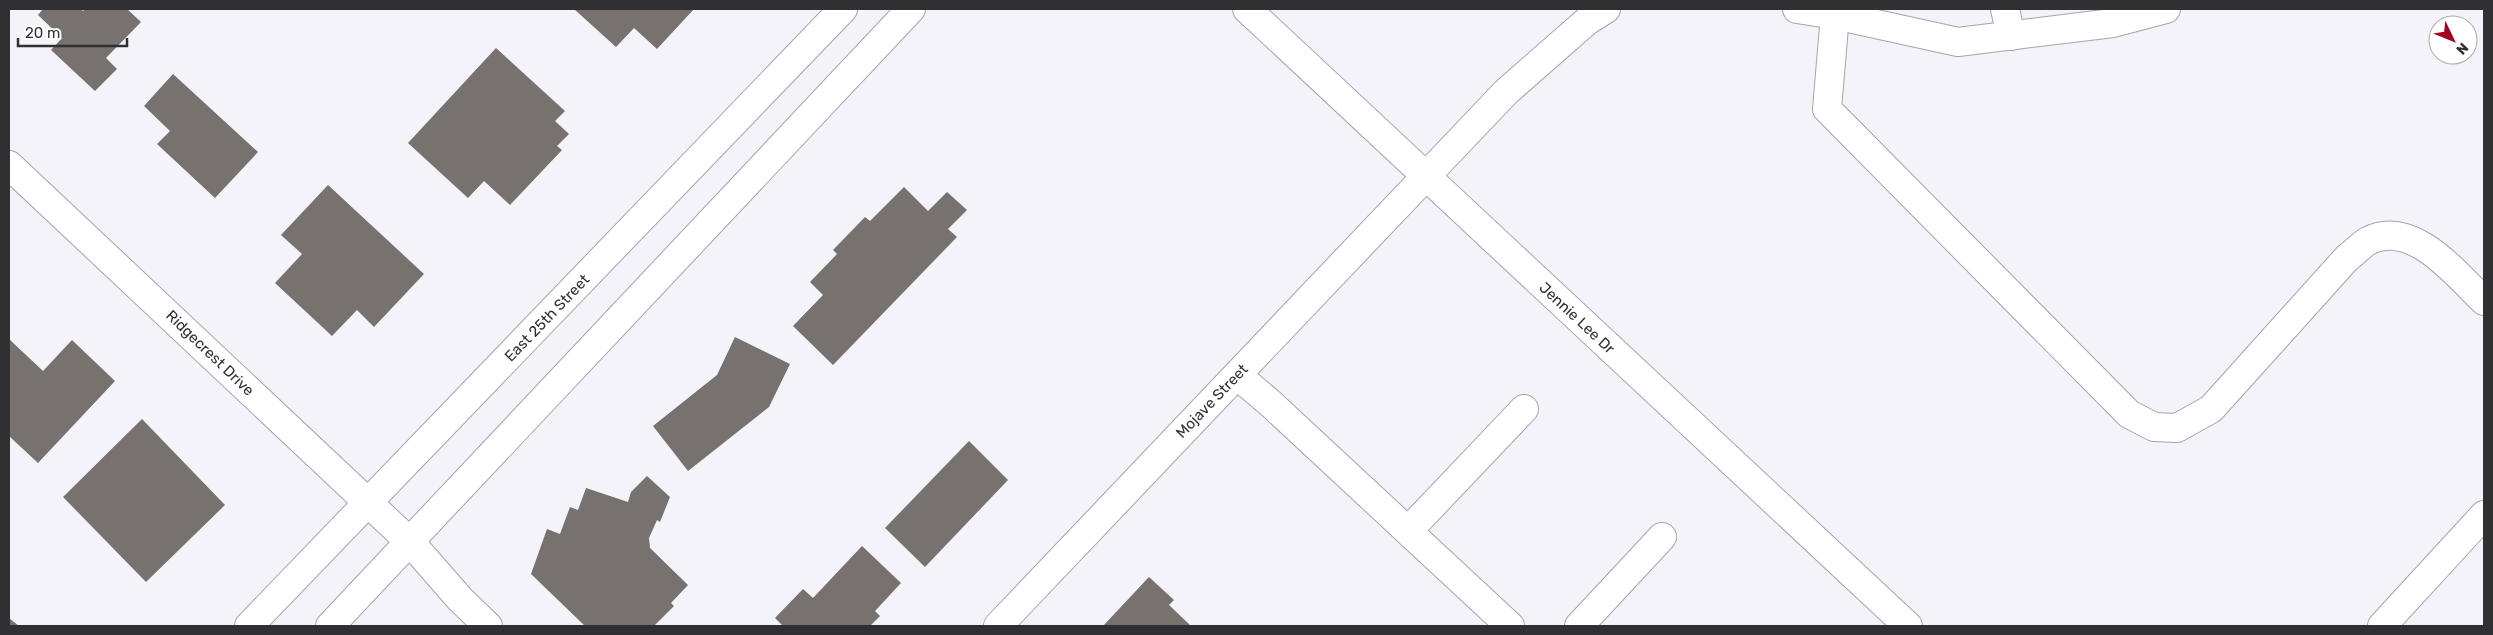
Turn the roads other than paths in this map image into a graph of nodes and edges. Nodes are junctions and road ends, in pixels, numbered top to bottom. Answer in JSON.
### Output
{"nodes":[{"id":1,"x":843,"y":9,"type":"edge"},
{"id":2,"x":911,"y":9,"type":"edge"},
{"id":3,"x":1247,"y":9,"type":"edge"},
{"id":4,"x":1606,"y":9,"type":"edge"},
{"id":5,"x":1797,"y":9,"type":"edge"},
{"id":6,"x":2005,"y":9,"type":"edge"},
{"id":7,"x":2166,"y":9,"type":"edge"},
{"id":8,"x":1835,"y":15,"type":"junction"},
{"id":9,"x":2011,"y":36,"type":"junction"},
{"id":10,"x":9,"y":165,"type":"edge"},
{"id":11,"x":1425,"y":175,"type":"junction"},
{"id":12,"x":2484,"y":301,"type":"edge"},
{"id":13,"x":1237,"y":375,"type":"junction"},
{"id":14,"x":1524,"y":409,"type":"dead end"},
{"id":15,"x":368,"y":503,"type":"junction"},
{"id":16,"x":2484,"y":515,"type":"edge"},
{"id":17,"x":1408,"y":531,"type":"junction"},
{"id":18,"x":1662,"y":537,"type":"dead end"},
{"id":19,"x":411,"y":543,"type":"junction"},
{"id":20,"x":248,"y":626,"type":"edge"},
{"id":21,"x":330,"y":626,"type":"edge"},
{"id":22,"x":488,"y":626,"type":"edge"},
{"id":23,"x":998,"y":626,"type":"edge"},
{"id":24,"x":1510,"y":626,"type":"edge"},
{"id":25,"x":1579,"y":626,"type":"edge"},
{"id":26,"x":1908,"y":626,"type":"edge"},
{"id":27,"x":2382,"y":626,"type":"edge"}],
"edges":[{"from":1,"to":15,"type":"street","name":"East 25th Street"},
{"from":2,"to":19,"type":"street"},
{"from":3,"to":11,"type":"street","name":"Jennie Lee Dr"},
{"from":4,"to":11,"type":"street","name":"Mojave Street"},
{"from":5,"to":8,"type":"street"},
{"from":6,"to":9,"type":"street"},
{"from":7,"to":9,"type":"street"},
{"from":8,"to":9,"type":"street"},
{"from":8,"to":12,"type":"street"},
{"from":10,"to":15,"type":"street","name":"Ridgecrest Drive"},
{"from":11,"to":13,"type":"street","name":"Mojave Street"},
{"from":11,"to":26,"type":"street","name":"Jennie Lee Dr"},
{"from":13,"to":17,"type":"street"},
{"from":13,"to":23,"type":"street","name":"Mojave Street"},
{"from":14,"to":17,"type":"street"},
{"from":15,"to":19,"type":"street","name":"Ridgecrest Drive"},
{"from":15,"to":20,"type":"street","name":"East 25th Street"},
{"from":16,"to":27,"type":"street"},
{"from":17,"to":24,"type":"street"},
{"from":18,"to":25,"type":"street"},
{"from":19,"to":21,"type":"street"},
{"from":19,"to":22,"type":"street","name":"Ridgecrest Drive"}]}
